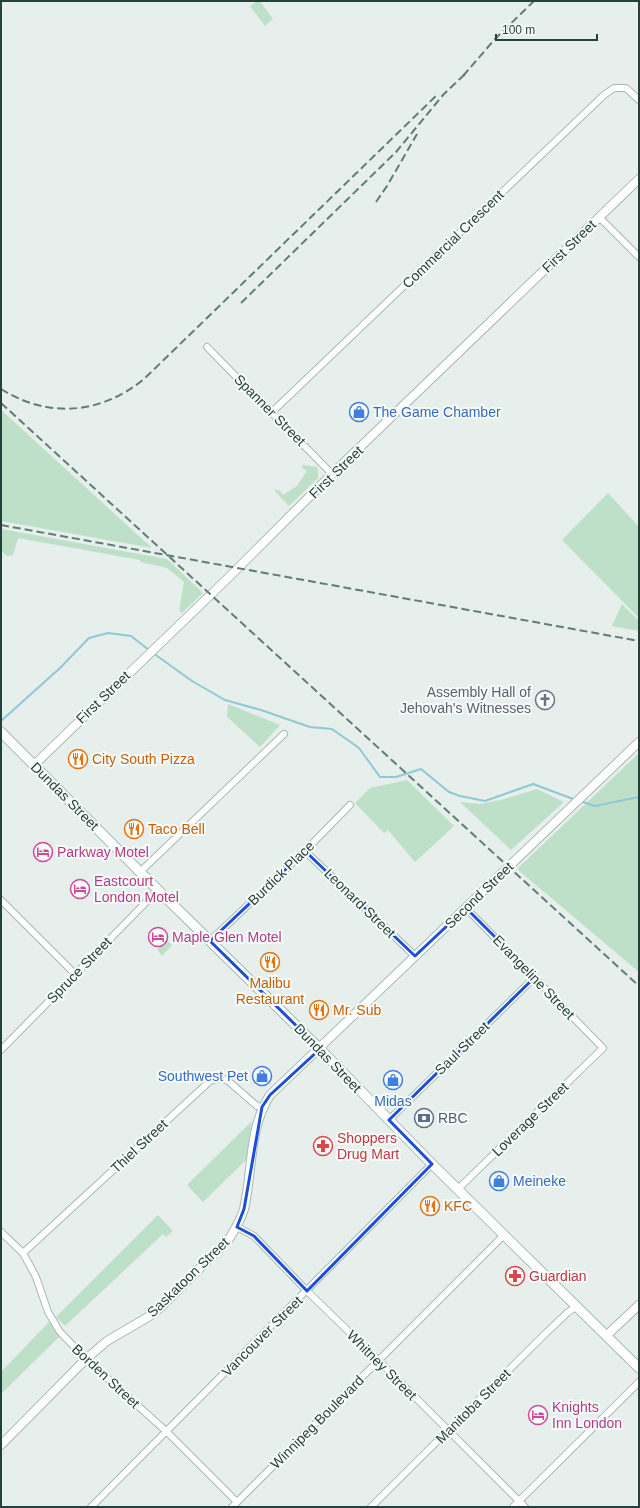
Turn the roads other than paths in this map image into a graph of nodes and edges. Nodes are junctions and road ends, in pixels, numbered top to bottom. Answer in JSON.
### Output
{"nodes":[{"id":1,"x":639,"y":100,"type":"edge"},
{"id":2,"x":639,"y":179,"type":"edge"},
{"id":3,"x":599,"y":217,"type":"junction"},
{"id":4,"x":639,"y":257,"type":"edge"},
{"id":5,"x":207,"y":347,"type":"dead end"},
{"id":6,"x":272,"y":412,"type":"junction"},
{"id":7,"x":332,"y":474,"type":"junction"},
{"id":8,"x":2,"y":733,"type":"edge"},
{"id":9,"x":284,"y":734,"type":"dead end"},
{"id":10,"x":639,"y":742,"type":"edge"},
{"id":11,"x":34,"y":765,"type":"junction"},
{"id":12,"x":350,"y":805,"type":"dead end"},
{"id":13,"x":305,"y":851,"type":"junction"},
{"id":14,"x":140,"y":872,"type":"junction"},
{"id":15,"x":158,"y":890,"type":"junction"},
{"id":16,"x":1,"y":900,"type":"edge"},
{"id":17,"x":466,"y":908,"type":"junction"},
{"id":18,"x":210,"y":941,"type":"junction"},
{"id":19,"x":414,"y":956,"type":"junction"},
{"id":20,"x":75,"y":974,"type":"junction"},
{"id":21,"x":535,"y":977,"type":"junction"},
{"id":22,"x":320,"y":1048,"type":"junction"},
{"id":23,"x":603,"y":1048,"type":"joint"},
{"id":24,"x":1,"y":1050,"type":"edge"},
{"id":25,"x":262,"y":1107,"type":"junction"},
{"id":26,"x":389,"y":1120,"type":"junction"},
{"id":27,"x":432,"y":1164,"type":"junction"},
{"id":28,"x":458,"y":1190,"type":"junction"},
{"id":29,"x":237,"y":1227,"type":"junction"},
{"id":30,"x":1,"y":1232,"type":"edge"},
{"id":31,"x":504,"y":1235,"type":"junction"},
{"id":32,"x":23,"y":1253,"type":"junction"},
{"id":33,"x":307,"y":1291,"type":"junction"},
{"id":34,"x":639,"y":1305,"type":"edge"},
{"id":35,"x":577,"y":1306,"type":"junction"},
{"id":36,"x":606,"y":1336,"type":"junction"},
{"id":37,"x":86,"y":1359,"type":"junction"},
{"id":38,"x":379,"y":1361,"type":"junction"},
{"id":39,"x":639,"y":1368,"type":"edge"},
{"id":40,"x":639,"y":1382,"type":"edge"},
{"id":41,"x":448,"y":1431,"type":"junction"},
{"id":42,"x":167,"y":1432,"type":"junction"},
{"id":43,"x":1,"y":1445,"type":"edge"},
{"id":44,"x":519,"y":1501,"type":"junction"},
{"id":45,"x":234,"y":1505,"type":"edge"},
{"id":46,"x":91,"y":1507,"type":"edge"},
{"id":47,"x":371,"y":1507,"type":"edge"},
{"id":48,"x":513,"y":1507,"type":"edge"},
{"id":49,"x":525,"y":1507,"type":"edge"}],
"edges":[{"from":1,"to":6,"type":"street","name":"Commercial Crescent"},
{"from":2,"to":3,"type":"street","name":"First Street"},
{"from":3,"to":4,"type":"street"},
{"from":3,"to":7,"type":"street","name":"First Street"},
{"from":5,"to":6,"type":"street","name":"Spanner Street"},
{"from":6,"to":7,"type":"street","name":"Spanner Street"},
{"from":7,"to":11,"type":"street","name":"First Street"},
{"from":8,"to":11,"type":"main road","name":"Dundas Street"},
{"from":9,"to":14,"type":"street"},
{"from":10,"to":17,"type":"street","name":"Second Street"},
{"from":11,"to":14,"type":"main road","name":"Dundas Street"},
{"from":12,"to":13,"type":"street","name":"Burdick Place"},
{"from":13,"to":18,"type":"street","name":"Burdick Place"},
{"from":13,"to":19,"type":"street","name":"Leonard Street"},
{"from":14,"to":15,"type":"main road","name":"Dundas Street"},
{"from":15,"to":18,"type":"main road","name":"Dundas Street"},
{"from":15,"to":20,"type":"street","name":"Spruce Street"},
{"from":16,"to":20,"type":"street"},
{"from":17,"to":19,"type":"street","name":"Second Street"},
{"from":17,"to":21,"type":"street","name":"Evangeline Street"},
{"from":18,"to":22,"type":"main road","name":"Dundas Street"},
{"from":19,"to":22,"type":"street","name":"Second Street"},
{"from":20,"to":24,"type":"street","name":"Spruce Street"},
{"from":21,"to":23,"type":"street","name":"Evangeline Street"},
{"from":21,"to":26,"type":"street","name":"Saul Street"},
{"from":22,"to":25,"type":"street","name":"Saskatoon Street"},
{"from":22,"to":26,"type":"main road","name":"Dundas Street"},
{"from":23,"to":28,"type":"street","name":"Loverage Street"},
{"from":25,"to":29,"type":"street","name":"Saskatoon Street"},
{"from":25,"to":32,"type":"street","name":"Thiel Street"},
{"from":26,"to":27,"type":"main road","name":"Dundas Street"},
{"from":27,"to":28,"type":"main road","name":"Dundas Street"},
{"from":27,"to":33,"type":"street","name":"Vancouver Street"},
{"from":28,"to":31,"type":"main road","name":"Dundas Street"},
{"from":29,"to":33,"type":"street","name":"Whitney Street"},
{"from":29,"to":37,"type":"street","name":"Saskatoon Street"},
{"from":30,"to":32,"type":"street","name":"Borden Street"},
{"from":31,"to":35,"type":"main road","name":"Dundas Street"},
{"from":31,"to":38,"type":"street","name":"Winnipeg Boulevard"},
{"from":32,"to":37,"type":"street","name":"Borden Street"},
{"from":33,"to":38,"type":"street","name":"Whitney Street"},
{"from":33,"to":42,"type":"street","name":"Vancouver Street"},
{"from":34,"to":36,"type":"street"},
{"from":35,"to":36,"type":"main road","name":"Dundas Street"},
{"from":35,"to":41,"type":"street","name":"Manitoba Street"},
{"from":36,"to":39,"type":"main road","name":"Dundas Street"},
{"from":37,"to":42,"type":"street","name":"Borden Street"},
{"from":37,"to":43,"type":"street","name":"Saskatoon Street"},
{"from":38,"to":41,"type":"street","name":"Whitney Street"},
{"from":38,"to":45,"type":"street","name":"Winnipeg Boulevard"},
{"from":40,"to":44,"type":"street"},
{"from":41,"to":44,"type":"street","name":"Whitney Street"},
{"from":41,"to":47,"type":"street","name":"Manitoba Street"},
{"from":42,"to":45,"type":"street","name":"Borden Street"},
{"from":42,"to":46,"type":"street","name":"Vancouver Street"},
{"from":44,"to":48,"type":"street"},
{"from":44,"to":49,"type":"street","name":"Whitney Street"}]}
